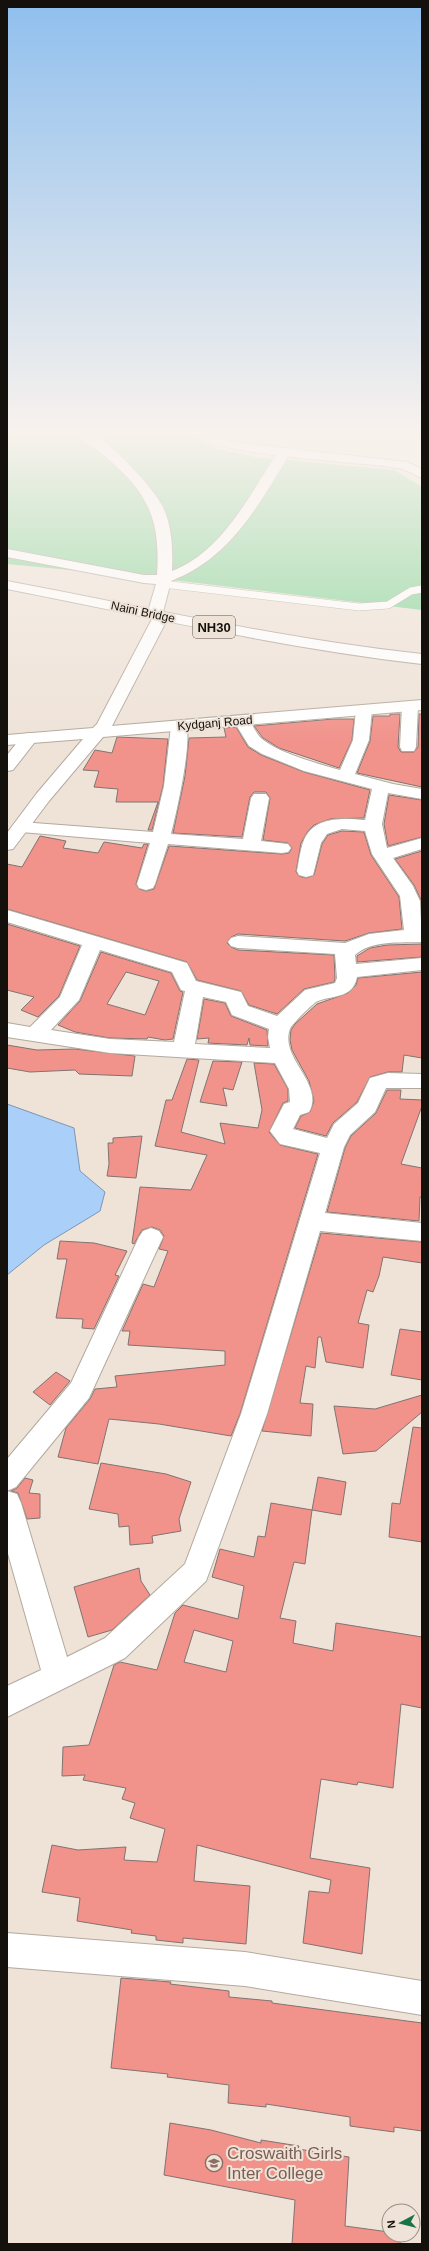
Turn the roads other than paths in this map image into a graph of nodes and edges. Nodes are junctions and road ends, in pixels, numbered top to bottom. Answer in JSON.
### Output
{"nodes":[{"id":1,"x":161,"y":535,"type":"edge"},
{"id":2,"x":228,"y":535,"type":"edge"},
{"id":3,"x":7,"y":553,"type":"edge"},
{"id":4,"x":7,"y":574,"type":"edge"},
{"id":5,"x":163,"y":581,"type":"junction"},
{"id":6,"x":7,"y":585,"type":"edge"},
{"id":7,"x":422,"y":589,"type":"edge"},
{"id":8,"x":159,"y":611,"type":"junction"},
{"id":9,"x":422,"y":648,"type":"edge"},
{"id":10,"x":422,"y":659,"type":"edge"},
{"id":11,"x":418,"y":702,"type":"edge"},
{"id":12,"x":364,"y":710,"type":"junction"},
{"id":13,"x":241,"y":720,"type":"junction"},
{"id":14,"x":179,"y":726,"type":"junction"},
{"id":15,"x":101,"y":728,"type":"junction"},
{"id":16,"x":7,"y":731,"type":"edge"},
{"id":17,"x":30,"y":738,"type":"junction"},
{"id":18,"x":7,"y":740,"type":"edge"},
{"id":19,"x":408,"y":747,"type":"dead end"},
{"id":20,"x":7,"y":766,"type":"edge"},
{"id":21,"x":345,"y":777,"type":"junction"},
{"id":22,"x":381,"y":786,"type":"junction"},
{"id":23,"x":422,"y":794,"type":"edge"},
{"id":24,"x":260,"y":798,"type":"dead end"},
{"id":25,"x":21,"y":826,"type":"junction"},
{"id":26,"x":372,"y":826,"type":"junction"},
{"id":27,"x":162,"y":838,"type":"junction"},
{"id":28,"x":422,"y":843,"type":"edge"},
{"id":29,"x":7,"y":845,"type":"edge"},
{"id":30,"x":251,"y":845,"type":"junction"},
{"id":31,"x":282,"y":848,"type":"dead end"},
{"id":32,"x":381,"y":854,"type":"junction"},
{"id":33,"x":306,"y":871,"type":"dead end"},
{"id":34,"x":146,"y":884,"type":"dead end"},
{"id":35,"x":7,"y":916,"type":"edge"},
{"id":36,"x":418,"y":936,"type":"edge"},
{"id":37,"x":94,"y":942,"type":"junction"},
{"id":38,"x":238,"y":942,"type":"dead end"},
{"id":39,"x":348,"y":949,"type":"junction"},
{"id":40,"x":422,"y":964,"type":"edge"},
{"id":41,"x":346,"y":972,"type":"junction"},
{"id":42,"x":198,"y":989,"type":"junction"},
{"id":43,"x":280,"y":1025,"type":"junction"},
{"id":44,"x":7,"y":1030,"type":"edge"},
{"id":45,"x":35,"y":1034,"type":"junction"},
{"id":46,"x":183,"y":1050,"type":"junction"},
{"id":47,"x":282,"y":1056,"type":"junction"},
{"id":48,"x":422,"y":1082,"type":"edge"},
{"id":49,"x":333,"y":1147,"type":"junction"},
{"id":50,"x":313,"y":1221,"type":"junction"},
{"id":51,"x":422,"y":1232,"type":"edge"},
{"id":52,"x":151,"y":1238,"type":"dead end"},
{"id":53,"x":7,"y":1479,"type":"edge"},
{"id":54,"x":7,"y":1503,"type":"edge"},
{"id":55,"x":58,"y":1677,"type":"junction"},
{"id":56,"x":7,"y":1702,"type":"edge"},
{"id":57,"x":7,"y":1950,"type":"edge"},
{"id":58,"x":422,"y":1998,"type":"edge"}],
"edges":[{"from":1,"to":5,"type":"main road"},
{"from":2,"to":5,"type":"main road"},
{"from":3,"to":5,"type":"main road"},
{"from":4,"to":8,"type":"main road","name":"Naini Bridge","number":"NH30"},
{"from":5,"to":7,"type":"lane"},
{"from":5,"to":8,"type":"main road"},
{"from":6,"to":8,"type":"main road","name":"Naini Bridge","number":"NH30"},
{"from":8,"to":9,"type":"main road","name":"Naini Bridge","number":"NH30"},
{"from":8,"to":10,"type":"main road","name":"Naini Bridge","number":"NH30"},
{"from":8,"to":15,"type":"main road"},
{"from":11,"to":12,"type":"main road","name":"Kydganj Road"},
{"from":11,"to":15,"type":"main road","name":"Kydganj Road"},
{"from":11,"to":19,"type":"main road"},
{"from":12,"to":13,"type":"main road","name":"Kydganj Road"},
{"from":12,"to":21,"type":"main road"},
{"from":13,"to":14,"type":"main road","name":"Kydganj Road"},
{"from":13,"to":21,"type":"main road"},
{"from":14,"to":15,"type":"main road","name":"Kydganj Road"},
{"from":14,"to":27,"type":"main road"},
{"from":15,"to":16,"type":"main road","name":"Kydganj Road"},
{"from":15,"to":17,"type":"main road","name":"Kydganj Road"},
{"from":15,"to":25,"type":"main road"},
{"from":17,"to":18,"type":"main road","name":"Kydganj Road"},
{"from":17,"to":20,"type":"main road"},
{"from":21,"to":22,"type":"main road"},
{"from":22,"to":23,"type":"main road"},
{"from":22,"to":26,"type":"main road"},
{"from":24,"to":30,"type":"main road"},
{"from":25,"to":27,"type":"main road"},
{"from":25,"to":29,"type":"main road"},
{"from":26,"to":32,"type":"main road"},
{"from":26,"to":33,"type":"main road"},
{"from":27,"to":30,"type":"main road"},
{"from":27,"to":34,"type":"main road"},
{"from":28,"to":32,"type":"main road"},
{"from":30,"to":31,"type":"main road"},
{"from":32,"to":36,"type":"main road"},
{"from":35,"to":37,"type":"main road"},
{"from":36,"to":39,"type":"main road"},
{"from":37,"to":42,"type":"main road"},
{"from":37,"to":45,"type":"main road"},
{"from":38,"to":39,"type":"main road"},
{"from":39,"to":41,"type":"main road"},
{"from":40,"to":41,"type":"main road"},
{"from":41,"to":43,"type":"main road"},
{"from":42,"to":43,"type":"main road"},
{"from":42,"to":46,"type":"main road"},
{"from":43,"to":47,"type":"main road"},
{"from":44,"to":45,"type":"main road"},
{"from":45,"to":46,"type":"main road"},
{"from":46,"to":47,"type":"main road"},
{"from":47,"to":49,"type":"main road"},
{"from":48,"to":49,"type":"main road"},
{"from":49,"to":50,"type":"main road"},
{"from":50,"to":51,"type":"main road"},
{"from":50,"to":55,"type":"main road"},
{"from":52,"to":53,"type":"main road"},
{"from":54,"to":55,"type":"main road"},
{"from":55,"to":56,"type":"main road"},
{"from":57,"to":58,"type":"main road"}]}
